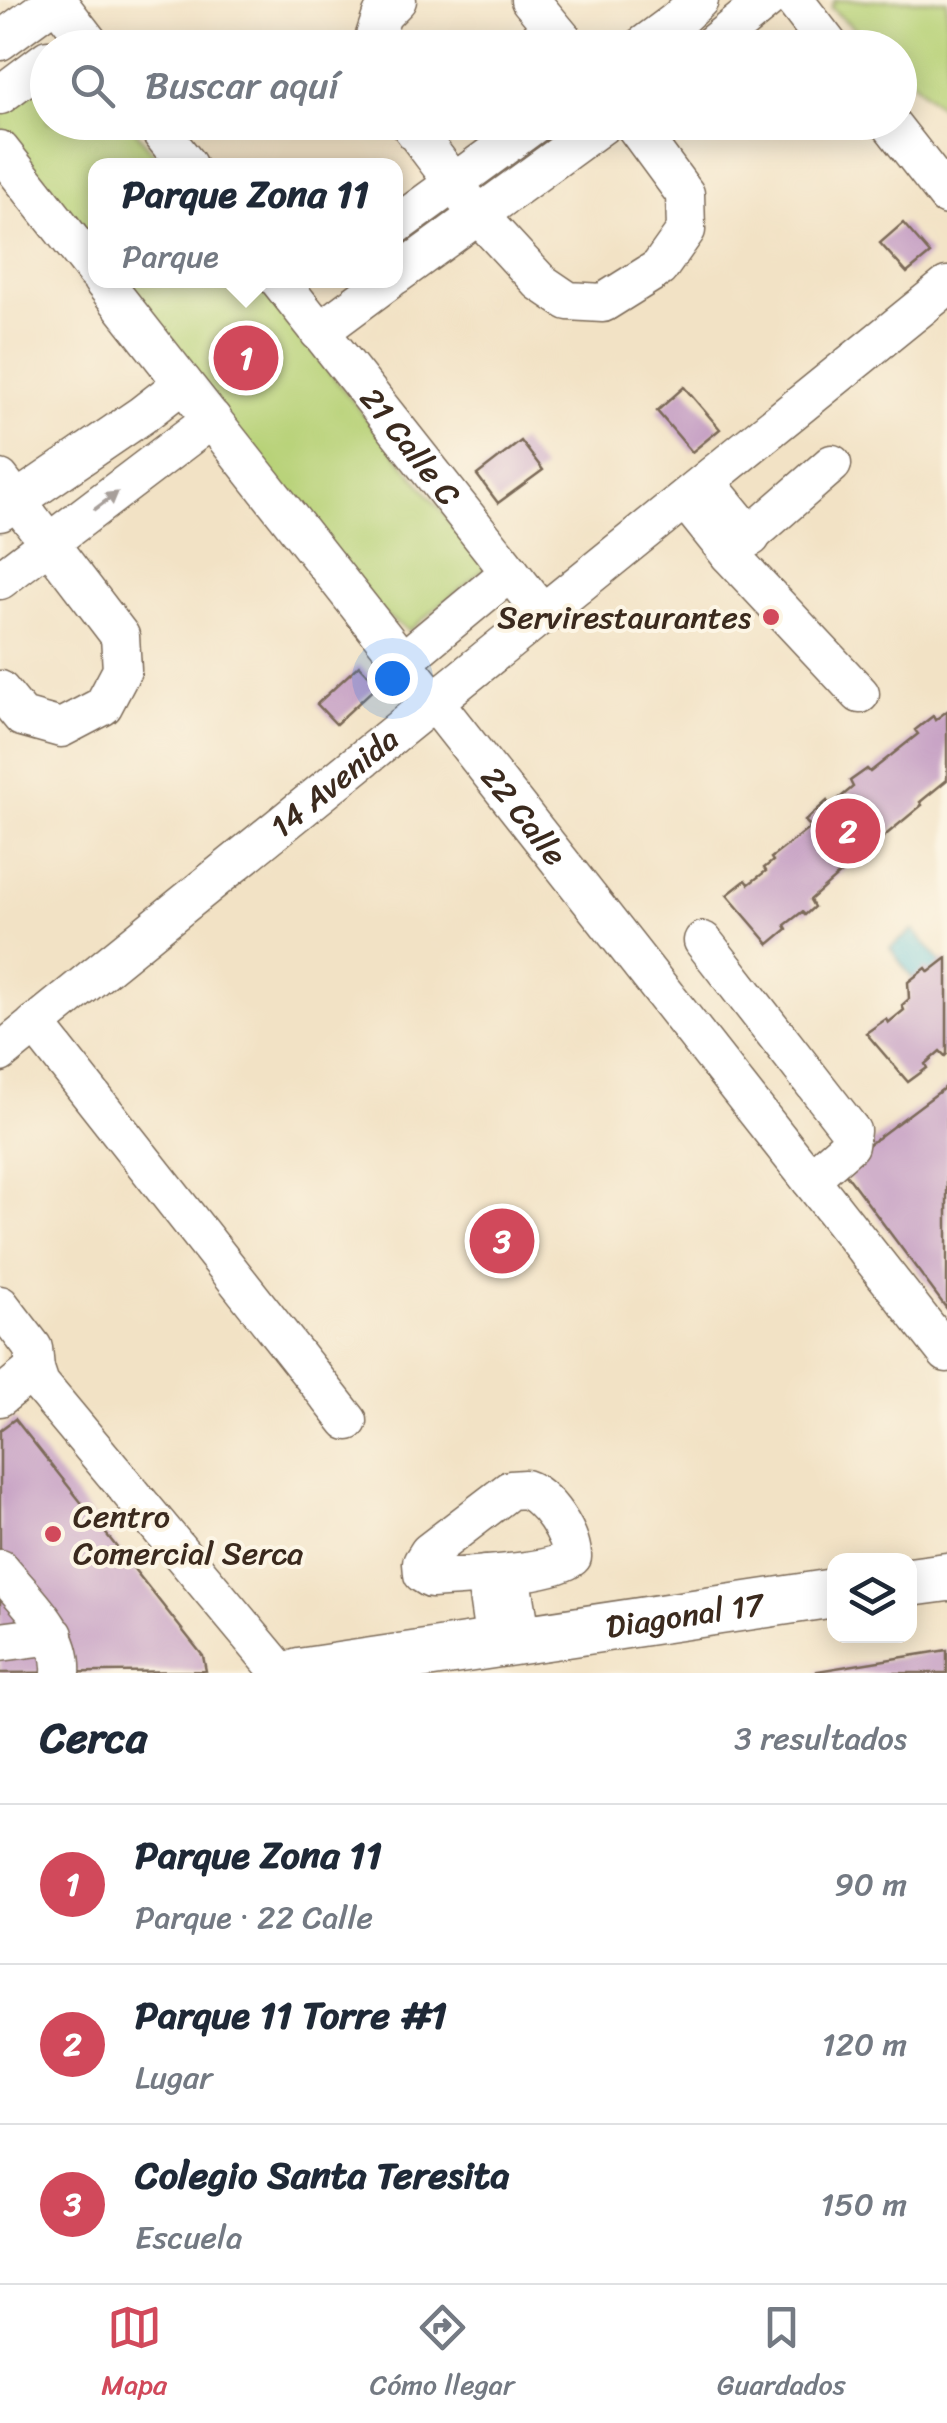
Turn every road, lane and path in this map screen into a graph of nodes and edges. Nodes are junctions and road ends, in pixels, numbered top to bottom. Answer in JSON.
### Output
{"nodes":[{"id":1,"x":56,"y":0,"type":"edge"},
{"id":2,"x":397,"y":0,"type":"edge"},
{"id":3,"x":530,"y":0,"type":"edge"},
{"id":4,"x":699,"y":0,"type":"edge"},
{"id":5,"x":767,"y":0,"type":"edge"},
{"id":6,"x":794,"y":0,"type":"edge"},
{"id":7,"x":73,"y":30,"type":"edge"},
{"id":8,"x":376,"y":30,"type":"edge"},
{"id":9,"x":555,"y":30,"type":"edge"},
{"id":10,"x":664,"y":30,"type":"edge"},
{"id":11,"x":730,"y":30,"type":"edge"},
{"id":12,"x":817,"y":30,"type":"edge"},
{"id":13,"x":0,"y":41,"type":"edge"},
{"id":14,"x":30,"y":72,"type":"edge"},
{"id":15,"x":0,"y":94,"type":"edge"},
{"id":16,"x":421,"y":140,"type":"edge"},
{"id":17,"x":513,"y":140,"type":"edge"},
{"id":18,"x":581,"y":140,"type":"edge"},
{"id":19,"x":645,"y":140,"type":"edge"},
{"id":20,"x":904,"y":140,"type":"edge"},
{"id":21,"x":0,"y":150,"type":"edge"},
{"id":22,"x":453,"y":184,"type":"junction"},
{"id":23,"x":947,"y":196,"type":"edge"},
{"id":24,"x":478,"y":216,"type":"junction"},
{"id":25,"x":403,"y":220,"type":"edge"},
{"id":26,"x":88,"y":262,"type":"edge"},
{"id":27,"x":403,"y":270,"type":"edge"},
{"id":28,"x":947,"y":286,"type":"edge"},
{"id":29,"x":108,"y":288,"type":"edge"},
{"id":30,"x":298,"y":288,"type":"edge"},
{"id":31,"x":378,"y":288,"type":"edge"},
{"id":32,"x":319,"y":332,"type":"junction"},
{"id":33,"x":183,"y":383,"type":"junction"},
{"id":34,"x":212,"y":420,"type":"junction"},
{"id":35,"x":832,"y":464,"type":"dead end"},
{"id":36,"x":695,"y":491,"type":"junction"},
{"id":37,"x":6,"y":497,"type":"edge"},
{"id":38,"x":50,"y":543,"type":"junction"},
{"id":39,"x":740,"y":545,"type":"junction"},
{"id":40,"x":510,"y":572,"type":"junction"},
{"id":41,"x":0,"y":580,"type":"edge"},
{"id":42,"x":544,"y":615,"type":"junction"},
{"id":43,"x":402,"y":662,"type":"junction"},
{"id":44,"x":860,"y":694,"type":"dead end"},
{"id":45,"x":435,"y":703,"type":"junction"},
{"id":46,"x":11,"y":704,"type":"edge"},
{"id":47,"x":703,"y":941,"type":"dead end"},
{"id":48,"x":751,"y":1003,"type":"junction"},
{"id":49,"x":11,"y":1040,"type":"edge"},
{"id":50,"x":702,"y":1042,"type":"junction"},
{"id":51,"x":795,"y":1060,"type":"junction"},
{"id":52,"x":747,"y":1099,"type":"junction"},
{"id":53,"x":810,"y":1179,"type":"junction"},
{"id":54,"x":0,"y":1304,"type":"edge"},
{"id":55,"x":945,"y":1346,"type":"edge"},
{"id":56,"x":35,"y":1368,"type":"junction"},
{"id":57,"x":0,"y":1397,"type":"edge"},
{"id":58,"x":348,"y":1421,"type":"dead end"},
{"id":59,"x":0,"y":1569,"type":"edge"},
{"id":60,"x":498,"y":1574,"type":"dead end"},
{"id":61,"x":947,"y":1576,"type":"edge"},
{"id":62,"x":917,"y":1581,"type":"edge"},
{"id":63,"x":827,"y":1594,"type":"edge"},
{"id":64,"x":54,"y":1636,"type":"junction"},
{"id":65,"x":0,"y":1642,"type":"edge"},
{"id":66,"x":509,"y":1642,"type":"junction"},
{"id":67,"x":60,"y":1673,"type":"edge"},
{"id":68,"x":281,"y":1673,"type":"edge"},
{"id":69,"x":300,"y":1673,"type":"edge"}],
"edges":[{"from":1,"to":7,"type":"street"},
{"from":1,"to":13,"type":"street"},
{"from":2,"to":8,"type":"street"},
{"from":3,"to":9,"type":"street"},
{"from":4,"to":10,"type":"street"},
{"from":5,"to":11,"type":"street"},
{"from":6,"to":12,"type":"street"},
{"from":14,"to":15,"type":"street"},
{"from":16,"to":22,"type":"street"},
{"from":17,"to":22,"type":"street"},
{"from":18,"to":24,"type":"street"},
{"from":19,"to":24,"type":"street"},
{"from":20,"to":23,"type":"street"},
{"from":21,"to":26,"type":"street"},
{"from":22,"to":24,"type":"street"},
{"from":22,"to":25,"type":"street"},
{"from":24,"to":27,"type":"street"},
{"from":28,"to":36,"type":"street","name":"14 Avenida"},
{"from":29,"to":33,"type":"street","name":"22 Calle"},
{"from":30,"to":32,"type":"street","name":"21 Calle C"},
{"from":31,"to":32,"type":"street"},
{"from":32,"to":40,"type":"street","name":"21 Calle C"},
{"from":33,"to":34,"type":"street","name":"22 Calle"},
{"from":33,"to":37,"type":"street"},
{"from":38,"to":34,"type":"street","one_way":true},
{"from":34,"to":43,"type":"street","name":"22 Calle"},
{"from":35,"to":39,"type":"street"},
{"from":36,"to":39,"type":"street"},
{"from":36,"to":42,"type":"street","name":"14 Avenida"},
{"from":37,"to":38,"type":"street"},
{"from":38,"to":41,"type":"street"},
{"from":38,"to":46,"type":"street"},
{"from":39,"to":44,"type":"street"},
{"from":40,"to":42,"type":"street","name":"21 Calle C"},
{"from":40,"to":43,"type":"street"},
{"from":42,"to":45,"type":"street","name":"14 Avenida"},
{"from":43,"to":45,"type":"street","name":"22 Calle"},
{"from":45,"to":49,"type":"street","name":"14 Avenida"},
{"from":45,"to":50,"type":"street","name":"22 Calle"},
{"from":47,"to":48,"type":"street"},
{"from":48,"to":50,"type":"street"},
{"from":48,"to":51,"type":"street"},
{"from":49,"to":58,"type":"street"},
{"from":50,"to":52,"type":"street","name":"22 Calle"},
{"from":51,"to":52,"type":"street"},
{"from":51,"to":53,"type":"street"},
{"from":52,"to":53,"type":"street","name":"22 Calle"},
{"from":53,"to":55,"type":"street","name":"22 Calle"},
{"from":54,"to":56,"type":"street"},
{"from":56,"to":57,"type":"street"},
{"from":56,"to":68,"type":"street"},
{"from":59,"to":64,"type":"street"},
{"from":60,"to":66,"type":"street"},
{"from":61,"to":62,"type":"main road"},
{"from":63,"to":66,"type":"main road","name":"Diagonal 17"},
{"from":64,"to":65,"type":"street"},
{"from":64,"to":67,"type":"street"},
{"from":66,"to":69,"type":"main road","name":"Diagonal 17"}]}
